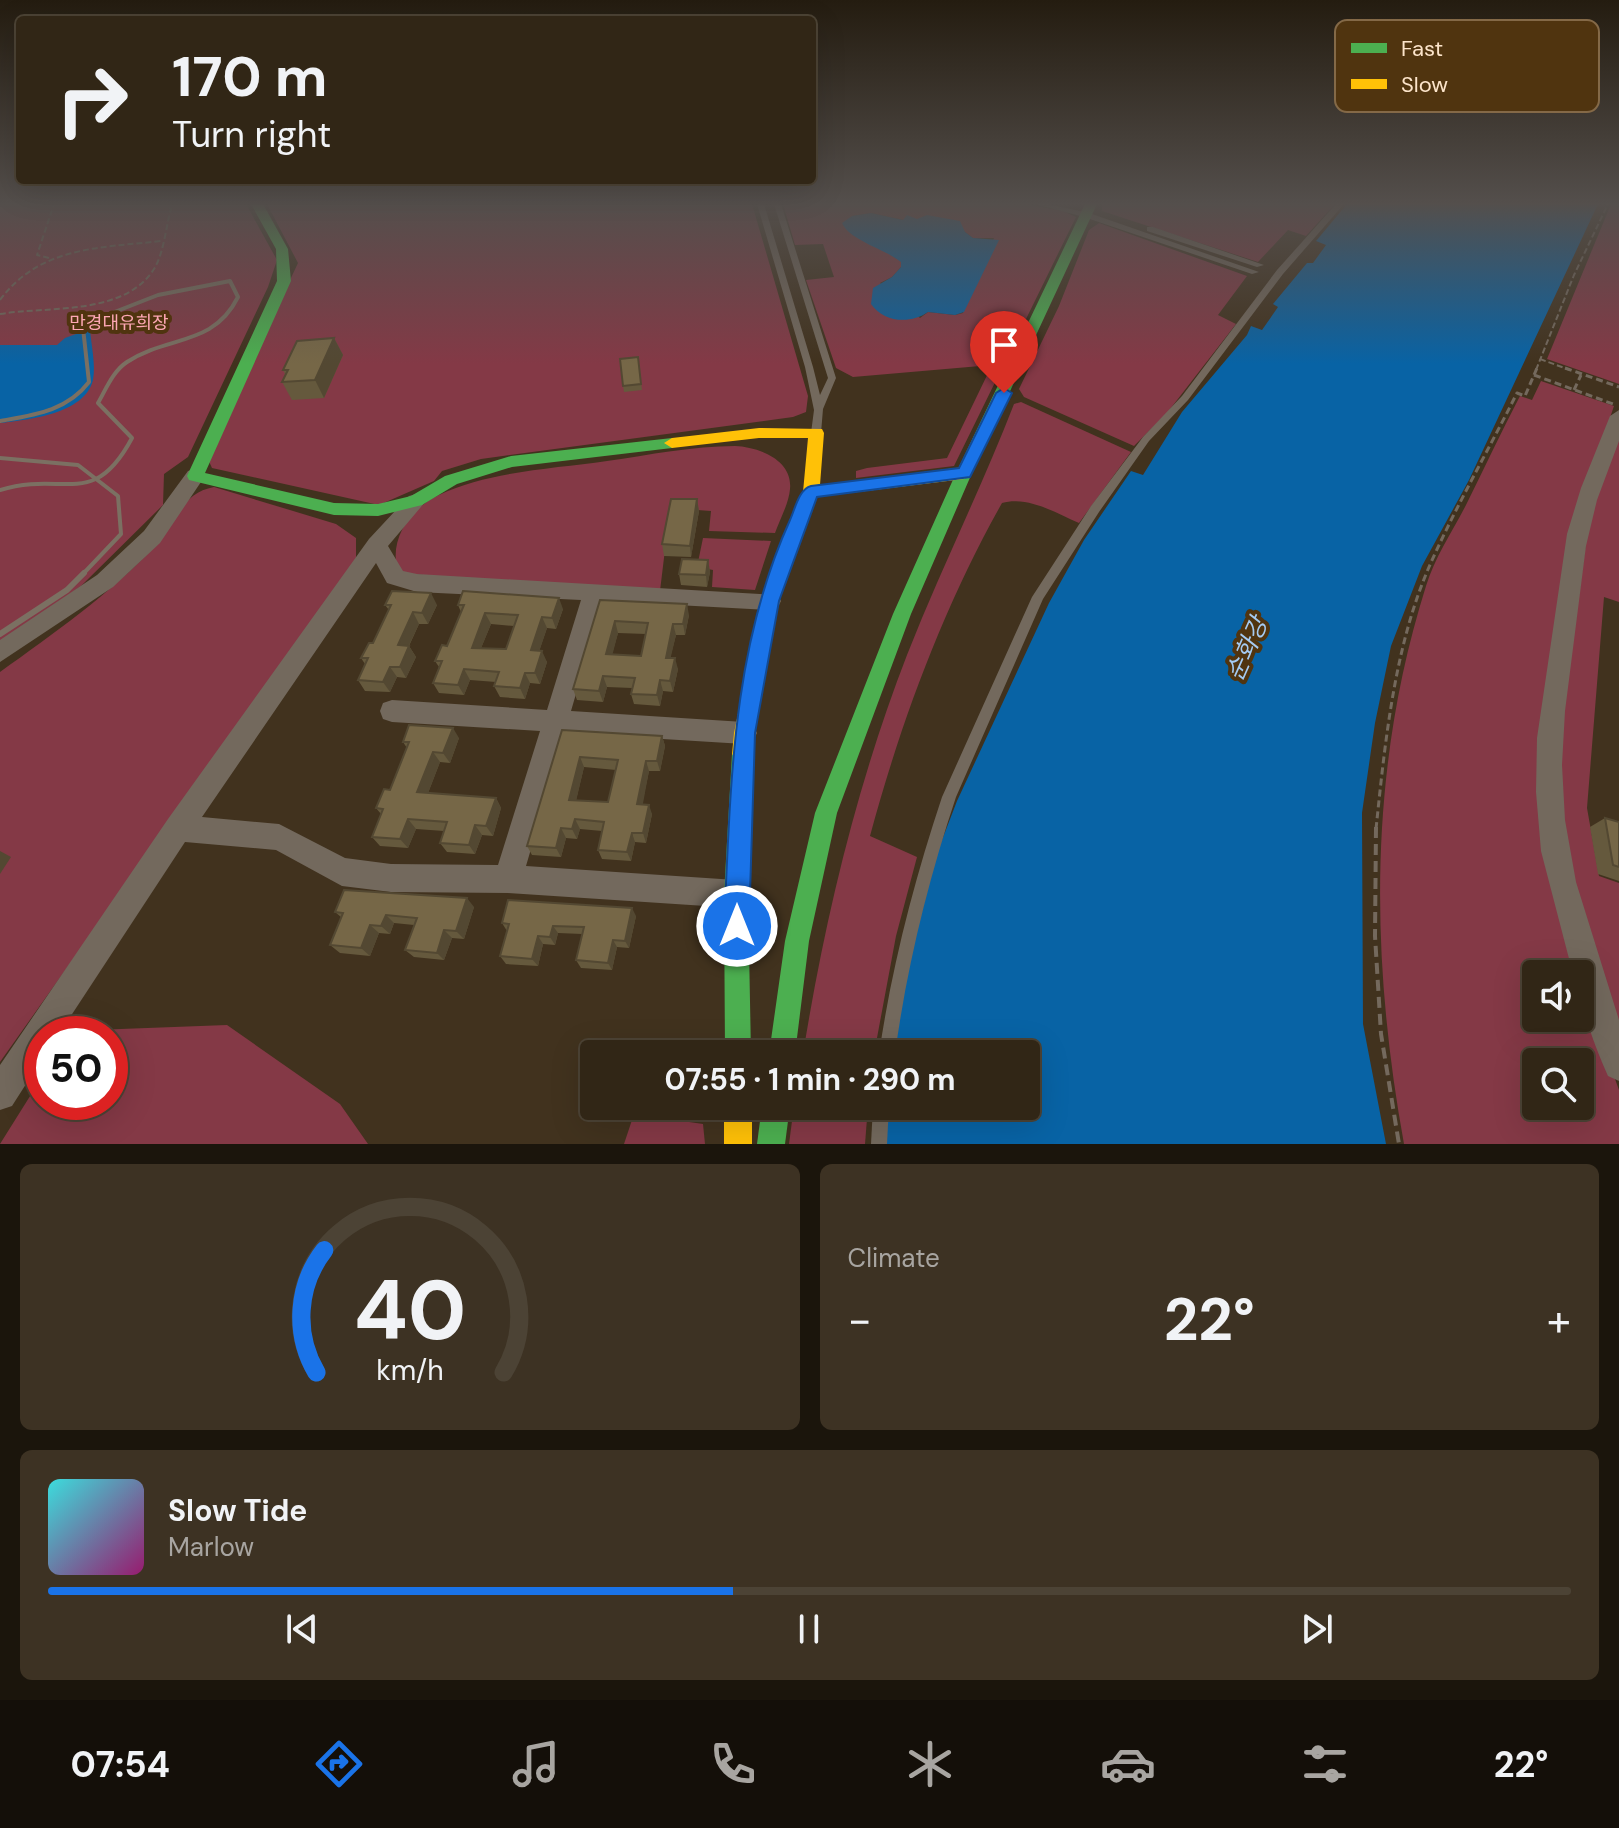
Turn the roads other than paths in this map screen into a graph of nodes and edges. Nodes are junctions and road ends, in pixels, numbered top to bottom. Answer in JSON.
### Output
{"nodes":[{"id":1,"x":285,"y":257,"type":"edge"},
{"id":2,"x":776,"y":257,"type":"edge"},
{"id":3,"x":794,"y":257,"type":"edge"},
{"id":4,"x":1062,"y":257,"type":"edge"},
{"id":5,"x":1224,"y":257,"type":"edge"},
{"id":6,"x":1293,"y":257,"type":"edge"},
{"id":7,"x":1257,"y":268,"type":"dead end"},
{"id":8,"x":819,"y":410,"type":"junction"},
{"id":9,"x":1619,"y":416,"type":"edge"},
{"id":10,"x":816,"y":433,"type":"junction"},
{"id":11,"x":964,"y":473,"type":"junction"},
{"id":12,"x":195,"y":476,"type":"junction"},
{"id":13,"x":811,"y":492,"type":"junction"},
{"id":14,"x":416,"y":501,"type":"junction"},
{"id":15,"x":377,"y":545,"type":"junction"},
{"id":16,"x":595,"y":591,"type":"junction"},
{"id":17,"x":770,"y":601,"type":"junction"},
{"id":18,"x":0,"y":652,"type":"edge"},
{"id":19,"x":392,"y":711,"type":"dead end"},
{"id":20,"x":556,"y":721,"type":"junction"},
{"id":21,"x":744,"y":733,"type":"junction"},
{"id":22,"x":178,"y":828,"type":"junction"},
{"id":23,"x":508,"y":879,"type":"junction"},
{"id":24,"x":736,"y":894,"type":"junction"},
{"id":25,"x":738,"y":1040,"type":"edge"},
{"id":26,"x":784,"y":1040,"type":"edge"},
{"id":27,"x":889,"y":1040,"type":"edge"},
{"id":28,"x":1619,"y":1065,"type":"edge"},
{"id":29,"x":0,"y":1094,"type":"edge"},
{"id":30,"x":738,"y":1120,"type":"edge"},
{"id":31,"x":774,"y":1120,"type":"edge"},
{"id":32,"x":880,"y":1120,"type":"edge"},
{"id":33,"x":738,"y":1144,"type":"edge"},
{"id":34,"x":771,"y":1144,"type":"edge"},
{"id":35,"x":879,"y":1144,"type":"edge"}],
"edges":[{"from":1,"to":12,"type":"main road"},
{"from":2,"to":8,"type":"lane"},
{"from":3,"to":8,"type":"lane"},
{"from":4,"to":11,"type":"main road"},
{"from":5,"to":7,"type":"lane"},
{"from":6,"to":27,"type":"lane"},
{"from":8,"to":10,"type":"lane"},
{"from":9,"to":28,"type":"street"},
{"from":10,"to":13,"type":"main road"},
{"from":10,"to":14,"type":"main road"},
{"from":11,"to":13,"type":"main road"},
{"from":11,"to":26,"type":"main road"},
{"from":12,"to":14,"type":"main road"},
{"from":12,"to":18,"type":"street"},
{"from":13,"to":17,"type":"main road"},
{"from":14,"to":15,"type":"street"},
{"from":15,"to":16,"type":"street"},
{"from":15,"to":22,"type":"street"},
{"from":16,"to":17,"type":"street"},
{"from":16,"to":20,"type":"street"},
{"from":17,"to":21,"type":"main road"},
{"from":19,"to":20,"type":"street"},
{"from":20,"to":21,"type":"street"},
{"from":20,"to":23,"type":"street"},
{"from":21,"to":24,"type":"main road"},
{"from":22,"to":23,"type":"street"},
{"from":22,"to":29,"type":"street"},
{"from":23,"to":24,"type":"street"},
{"from":24,"to":25,"type":"main road"},
{"from":30,"to":33,"type":"main road"},
{"from":31,"to":34,"type":"main road"},
{"from":32,"to":35,"type":"lane"}]}
